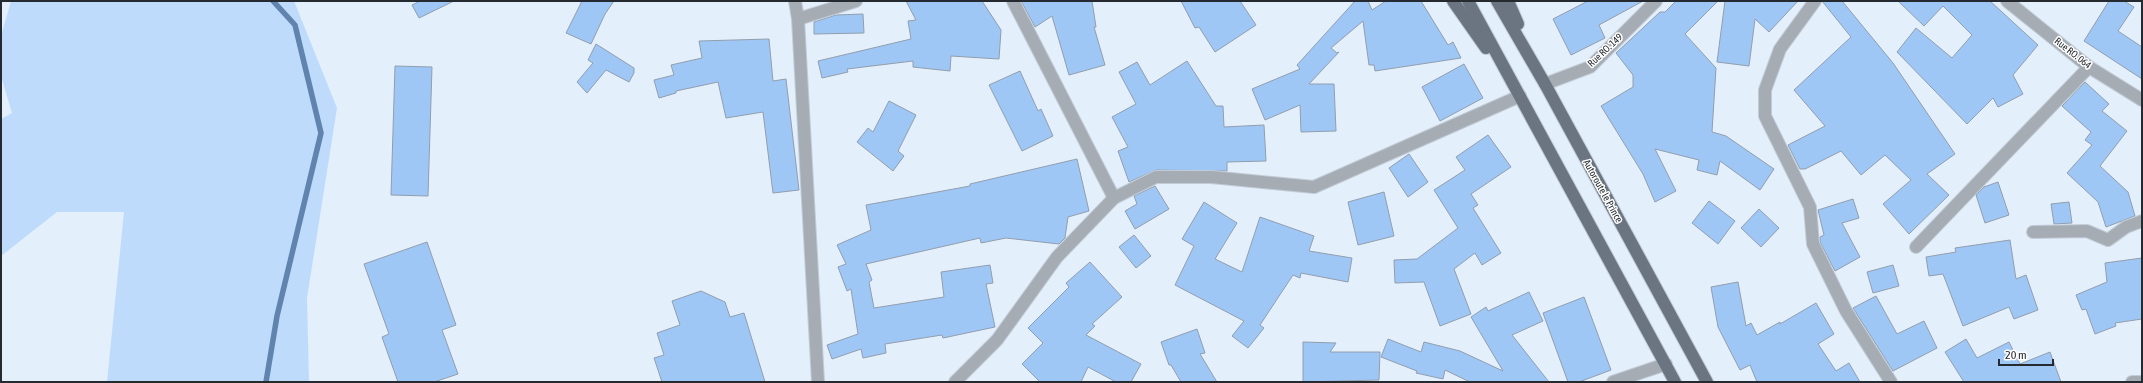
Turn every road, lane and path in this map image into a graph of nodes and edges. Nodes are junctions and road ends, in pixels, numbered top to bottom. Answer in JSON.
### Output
{"nodes":[{"id":1,"x":795,"y":1,"type":"edge"},
{"id":2,"x":856,"y":1,"type":"edge"},
{"id":3,"x":1012,"y":1,"type":"edge"},
{"id":4,"x":1453,"y":1,"type":"edge"},
{"id":5,"x":1468,"y":1,"type":"edge"},
{"id":6,"x":1497,"y":1,"type":"edge"},
{"id":7,"x":1508,"y":1,"type":"edge"},
{"id":8,"x":1656,"y":1,"type":"edge"},
{"id":9,"x":1815,"y":1,"type":"edge"},
{"id":10,"x":2007,"y":1,"type":"edge"},
{"id":11,"x":798,"y":19,"type":"junction"},
{"id":12,"x":2089,"y":67,"type":"junction"},
{"id":13,"x":1545,"y":84,"type":"junction"},
{"id":14,"x":1520,"y":96,"type":"junction"},
{"id":15,"x":2142,"y":100,"type":"edge"},
{"id":16,"x":1114,"y":198,"type":"junction"},
{"id":17,"x":2142,"y":221,"type":"edge"},
{"id":18,"x":2033,"y":232,"type":"dead end"},
{"id":19,"x":1916,"y":247,"type":"dead end"},
{"id":20,"x":1666,"y":364,"type":"junction"},
{"id":21,"x":818,"y":382,"type":"edge"},
{"id":22,"x":955,"y":382,"type":"edge"},
{"id":23,"x":1613,"y":382,"type":"edge"},
{"id":24,"x":1676,"y":382,"type":"edge"},
{"id":25,"x":1707,"y":382,"type":"edge"},
{"id":26,"x":1890,"y":382,"type":"edge"},
{"id":27,"x":2132,"y":382,"type":"edge"},
{"id":28,"x":2142,"y":382,"type":"edge"}],
"edges":[{"from":1,"to":11,"type":"street"},
{"from":2,"to":11,"type":"street"},
{"from":3,"to":16,"type":"street"},
{"from":4,"to":14,"type":"main road"},
{"from":5,"to":14,"type":"main road"},
{"from":6,"to":13,"type":"main road","name":"Autoroute le Prince"},
{"from":7,"to":13,"type":"main road"},
{"from":8,"to":13,"type":"street","name":"Rue RO. 149"},
{"from":9,"to":26,"type":"street"},
{"from":10,"to":12,"type":"street","name":"Rue RO. 064"},
{"from":11,"to":21,"type":"street"},
{"from":12,"to":15,"type":"street","name":"Rue RO. 064"},
{"from":12,"to":19,"type":"street"},
{"from":13,"to":25,"type":"main road","name":"Autoroute le Prince"},
{"from":14,"to":16,"type":"street"},
{"from":14,"to":20,"type":"main road"},
{"from":16,"to":22,"type":"street"},
{"from":17,"to":18,"type":"street"},
{"from":20,"to":23,"type":"street"},
{"from":20,"to":24,"type":"main road"},
{"from":27,"to":28,"type":"street"}]}
